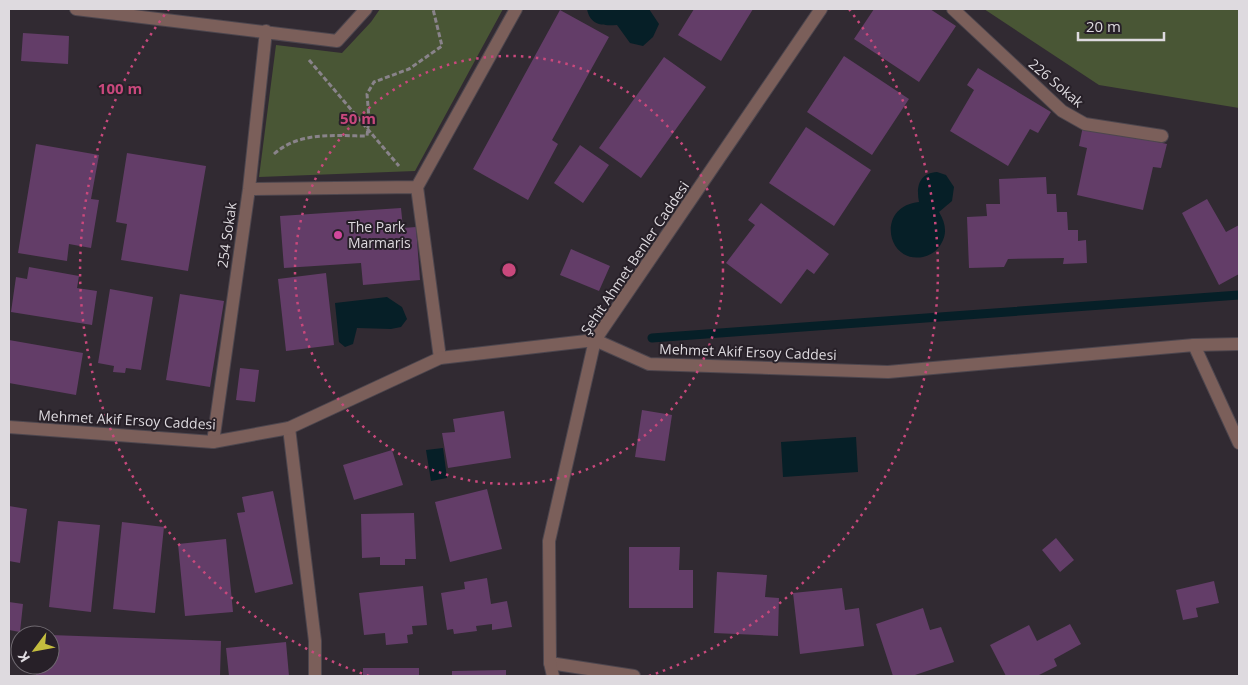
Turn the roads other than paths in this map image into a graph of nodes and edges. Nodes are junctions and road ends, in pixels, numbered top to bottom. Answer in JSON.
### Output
{"nodes":[{"id":1,"x":76,"y":9,"type":"edge"},
{"id":2,"x":516,"y":9,"type":"edge"},
{"id":3,"x":821,"y":9,"type":"edge"},
{"id":4,"x":952,"y":9,"type":"edge"},
{"id":5,"x":366,"y":10,"type":"edge"},
{"id":6,"x":266,"y":31,"type":"junction"},
{"id":7,"x":1162,"y":136,"type":"dead end"},
{"id":8,"x":417,"y":187,"type":"junction"},
{"id":9,"x":249,"y":189,"type":"junction"},
{"id":10,"x":595,"y":340,"type":"junction"},
{"id":11,"x":1239,"y":344,"type":"edge"},
{"id":12,"x":1194,"y":345,"type":"junction"},
{"id":13,"x":440,"y":358,"type":"junction"},
{"id":14,"x":9,"y":428,"type":"edge"},
{"id":15,"x":289,"y":428,"type":"junction"},
{"id":16,"x":212,"y":442,"type":"junction"},
{"id":17,"x":1239,"y":443,"type":"edge"},
{"id":18,"x":550,"y":662,"type":"junction"},
{"id":19,"x":315,"y":676,"type":"edge"},
{"id":20,"x":553,"y":676,"type":"edge"},
{"id":21,"x":634,"y":676,"type":"edge"}],
"edges":[{"from":1,"to":6,"type":"street"},
{"from":2,"to":8,"type":"street"},
{"from":3,"to":10,"type":"street","name":"Şehit Ahmet Benler Caddesi"},
{"from":4,"to":7,"type":"street","name":"226 Sokak"},
{"from":5,"to":6,"type":"street"},
{"from":6,"to":9,"type":"street","name":"254 Sokak"},
{"from":8,"to":9,"type":"street"},
{"from":8,"to":13,"type":"street"},
{"from":9,"to":16,"type":"street","name":"254 Sokak"},
{"from":10,"to":12,"type":"street","name":"Mehmet Akif Ersoy Caddesi"},
{"from":10,"to":13,"type":"street","name":"Mehmet Akif Ersoy Caddesi"},
{"from":10,"to":18,"type":"street","name":"Şehit Ahmet Benler Caddesi"},
{"from":11,"to":12,"type":"street","name":"Mehmet Akif Ersoy Caddesi"},
{"from":12,"to":17,"type":"street"},
{"from":13,"to":15,"type":"street","name":"Mehmet Akif Ersoy Caddesi"},
{"from":14,"to":16,"type":"street","name":"Mehmet Akif Ersoy Caddesi"},
{"from":15,"to":16,"type":"street","name":"Mehmet Akif Ersoy Caddesi"},
{"from":15,"to":19,"type":"street"},
{"from":18,"to":20,"type":"street","name":"Şehit Ahmet Benler Caddesi"},
{"from":18,"to":21,"type":"street"}]}
